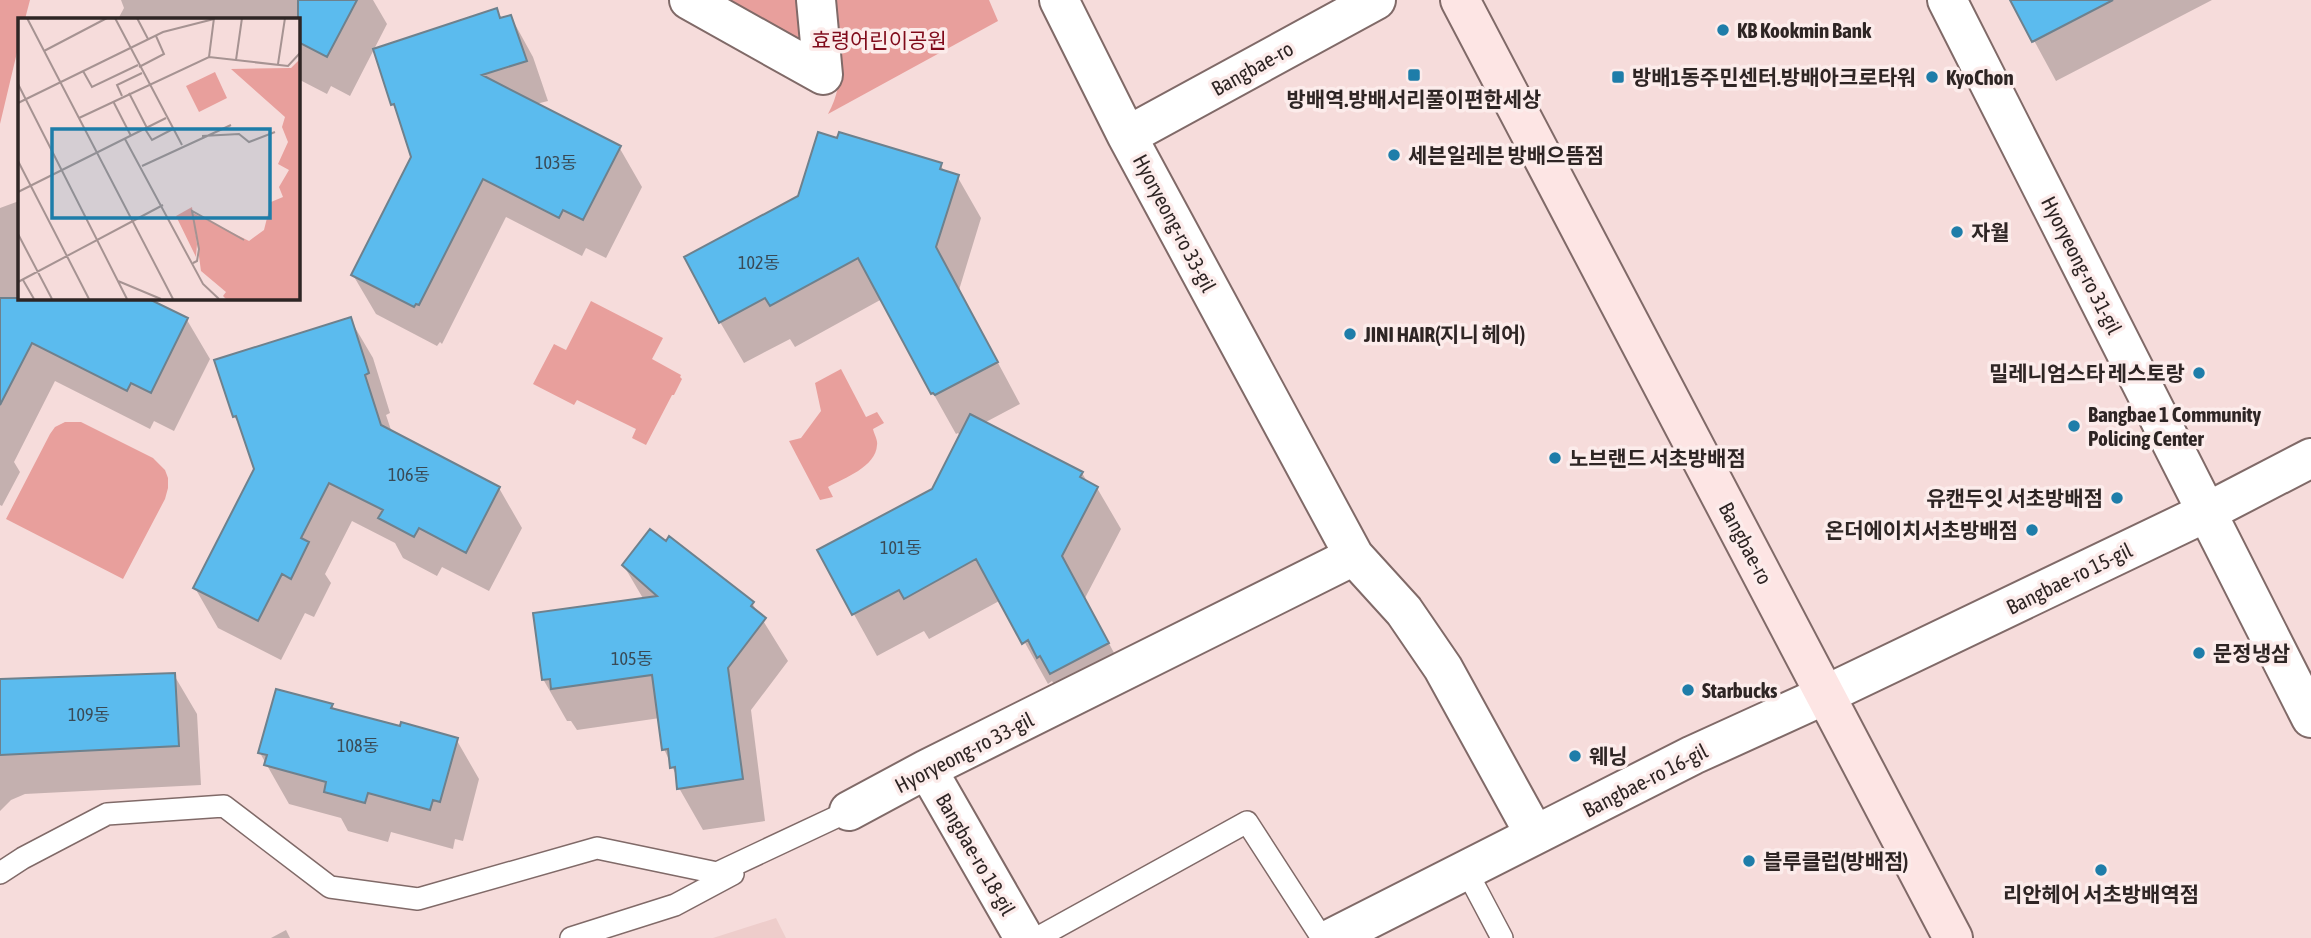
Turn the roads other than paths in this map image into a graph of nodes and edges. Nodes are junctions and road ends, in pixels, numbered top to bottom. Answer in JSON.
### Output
{"nodes":[{"id":1,"x":689,"y":0,"type":"edge"},
{"id":2,"x":817,"y":0,"type":"edge"},
{"id":3,"x":1059,"y":0,"type":"edge"},
{"id":4,"x":1376,"y":0,"type":"edge"},
{"id":5,"x":1460,"y":0,"type":"edge"},
{"id":6,"x":1947,"y":0,"type":"edge"},
{"id":7,"x":1127,"y":136,"type":"junction"},
{"id":8,"x":2311,"y":458,"type":"edge"},
{"id":9,"x":2207,"y":512,"type":"junction"},
{"id":10,"x":1354,"y":556,"type":"junction"},
{"id":11,"x":1825,"y":695,"type":"junction"},
{"id":12,"x":2311,"y":718,"type":"edge"},
{"id":13,"x":927,"y":769,"type":"junction"},
{"id":14,"x":849,"y":811,"type":"junction"},
{"id":15,"x":1535,"y":835,"type":"junction"},
{"id":16,"x":1466,"y":870,"type":"junction"},
{"id":17,"x":0,"y":873,"type":"edge"},
{"id":18,"x":571,"y":938,"type":"edge"},
{"id":19,"x":1024,"y":938,"type":"edge"},
{"id":20,"x":1037,"y":938,"type":"edge"},
{"id":21,"x":1322,"y":938,"type":"edge"},
{"id":22,"x":1332,"y":938,"type":"edge"},
{"id":23,"x":1502,"y":938,"type":"edge"},
{"id":24,"x":1953,"y":938,"type":"edge"}],
"edges":[{"from":1,"to":2,"type":"street"},
{"from":3,"to":7,"type":"street","name":"Hyoryeong-ro 33-gil"},
{"from":4,"to":7,"type":"street","name":"Bangbae-ro"},
{"from":5,"to":11,"type":"main road","name":"Bangbae-ro"},
{"from":6,"to":9,"type":"street","name":"Hyoryeong-ro 31-gil"},
{"from":7,"to":10,"type":"street","name":"Hyoryeong-ro 33-gil"},
{"from":8,"to":9,"type":"street","name":"Bangbae-ro 15-gil"},
{"from":9,"to":11,"type":"street","name":"Bangbae-ro 15-gil"},
{"from":9,"to":12,"type":"street","name":"Hyoryeong-ro 31-gil"},
{"from":10,"to":13,"type":"street","name":"Hyoryeong-ro 33-gil"},
{"from":10,"to":15,"type":"street","name":"Hyoryeong-ro 33-gil"},
{"from":11,"to":15,"type":"street","name":"Bangbae-ro 16-gil"},
{"from":11,"to":24,"type":"main road","name":"Bangbae-ro"},
{"from":13,"to":14,"type":"street","name":"Hyoryeong-ro 33-gil"},
{"from":13,"to":19,"type":"street","name":"Bangbae-ro 18-gil"},
{"from":14,"to":17,"type":"lane"},
{"from":14,"to":18,"type":"lane","name":"Hyoryeong-ro 33-gil"},
{"from":15,"to":16,"type":"street","name":"Bangbae-ro 16-gil"},
{"from":16,"to":22,"type":"street","name":"Bangbae-ro 16-gil"},
{"from":16,"to":23,"type":"lane"},
{"from":20,"to":21,"type":"lane"}]}
